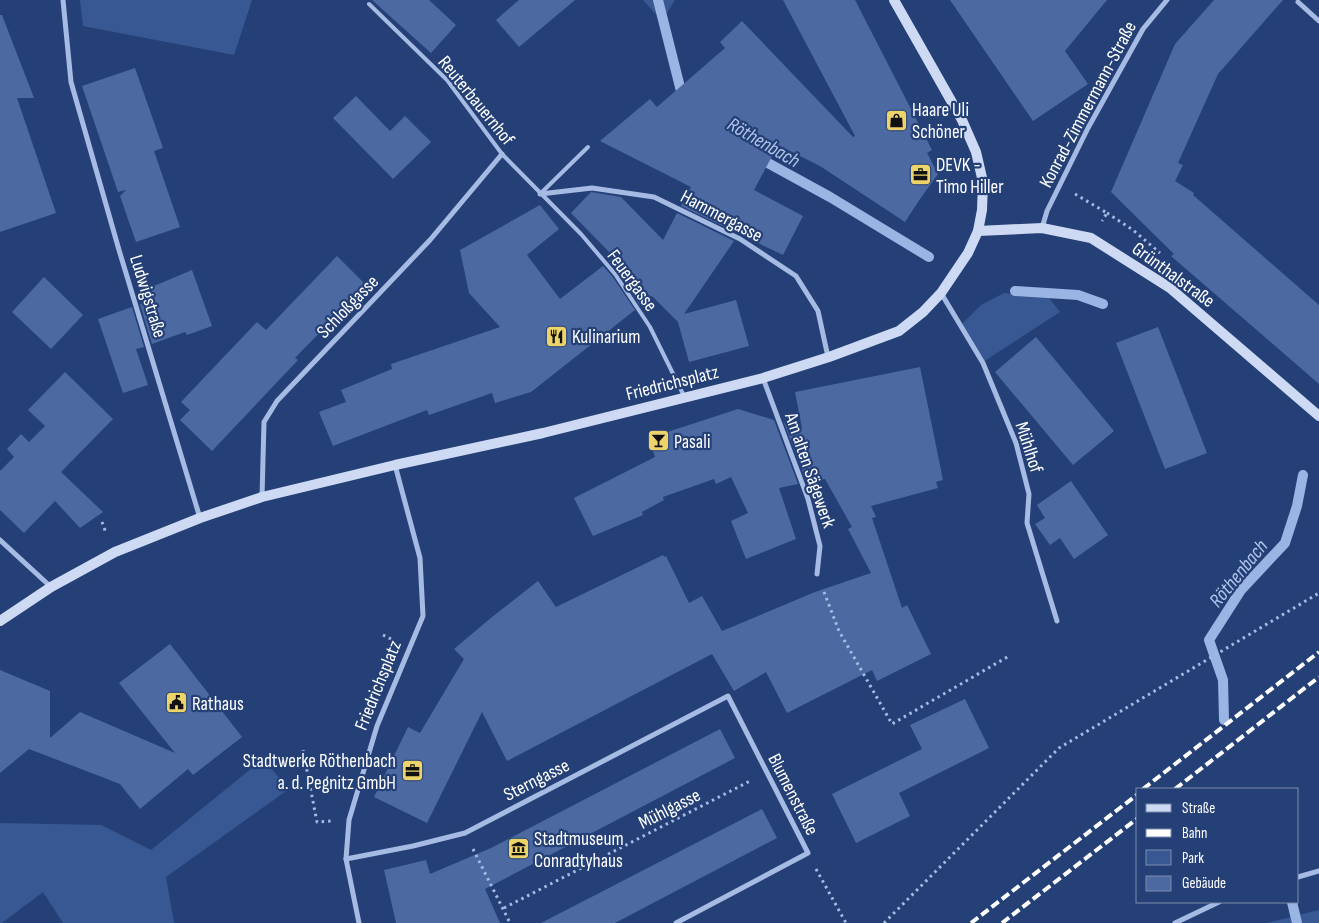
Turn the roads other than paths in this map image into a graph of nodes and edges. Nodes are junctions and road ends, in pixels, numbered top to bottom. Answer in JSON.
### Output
{"nodes":[{"id":1,"x":63,"y":0,"type":"edge"},
{"id":2,"x":894,"y":0,"type":"edge"},
{"id":3,"x":1167,"y":0,"type":"edge"},
{"id":4,"x":1298,"y":2,"type":"dead end"},
{"id":5,"x":369,"y":4,"type":"dead end"},
{"id":6,"x":1319,"y":21,"type":"edge"},
{"id":7,"x":588,"y":147,"type":"dead end"},
{"id":8,"x":502,"y":154,"type":"junction"},
{"id":9,"x":540,"y":194,"type":"junction"},
{"id":10,"x":1042,"y":228,"type":"junction"},
{"id":11,"x":978,"y":231,"type":"junction"},
{"id":12,"x":941,"y":293,"type":"junction"},
{"id":13,"x":828,"y":357,"type":"junction"},
{"id":14,"x":763,"y":378,"type":"junction"},
{"id":15,"x":684,"y":396,"type":"junction"},
{"id":16,"x":1319,"y":416,"type":"edge"},
{"id":17,"x":394,"y":465,"type":"junction"},
{"id":18,"x":262,"y":497,"type":"junction"},
{"id":19,"x":200,"y":518,"type":"junction"},
{"id":20,"x":0,"y":540,"type":"edge"},
{"id":21,"x":817,"y":574,"type":"road end"},
{"id":22,"x":51,"y":587,"type":"junction"},
{"id":23,"x":0,"y":620,"type":"edge"},
{"id":24,"x":1057,"y":621,"type":"dead end"},
{"id":25,"x":728,"y":696,"type":"joint"},
{"id":26,"x":346,"y":859,"type":"junction"},
{"id":27,"x":1319,"y":871,"type":"edge"},
{"id":28,"x":1299,"y":877,"type":"edge"},
{"id":29,"x":1218,"y":903,"type":"edge"},
{"id":30,"x":359,"y":923,"type":"edge"},
{"id":31,"x":676,"y":923,"type":"edge"},
{"id":32,"x":1175,"y":923,"type":"edge"}],
"edges":[{"from":1,"to":19,"type":"street","name":"Ludwigstraße"},
{"from":2,"to":11,"type":"main road","name":"Friedrichsplatz"},
{"from":3,"to":10,"type":"street","name":"Konrad-Zimmermann-Straße"},
{"from":4,"to":6,"type":"street"},
{"from":5,"to":8,"type":"lane","name":"Reuterbauernhof"},
{"from":7,"to":9,"type":"lane"},
{"from":8,"to":9,"type":"lane","name":"Reuterbauernhof"},
{"from":8,"to":18,"type":"street","name":"Schloßgasse"},
{"from":9,"to":13,"type":"street","name":"Hammergasse"},
{"from":9,"to":15,"type":"lane","name":"Feuergasse"},
{"from":10,"to":11,"type":"main road","name":"Grünthalstraße"},
{"from":10,"to":16,"type":"main road","name":"Grünthalstraße"},
{"from":11,"to":12,"type":"main road","name":"Friedrichsplatz"},
{"from":12,"to":13,"type":"main road","name":"Friedrichsplatz"},
{"from":12,"to":24,"type":"street","name":"Mühlhof"},
{"from":13,"to":14,"type":"main road","name":"Friedrichsplatz"},
{"from":14,"to":15,"type":"main road","name":"Friedrichsplatz"},
{"from":14,"to":21,"type":"street","name":"Am alten Sägewerk"},
{"from":15,"to":17,"type":"main road","name":"Friedrichsplatz"},
{"from":17,"to":18,"type":"main road","name":"Friedrichsplatz"},
{"from":17,"to":26,"type":"street","name":"Friedrichsplatz"},
{"from":18,"to":19,"type":"main road","name":"Friedrichsplatz"},
{"from":19,"to":22,"type":"main road","name":"Friedrichsplatz"},
{"from":20,"to":22,"type":"street"},
{"from":22,"to":23,"type":"main road","name":"Friedrichsplatz"},
{"from":25,"to":26,"type":"street","name":"Sterngasse"},
{"from":25,"to":31,"type":"street","name":"Blumenstraße"},
{"from":26,"to":30,"type":"street","name":"Friedrichsplatz"},
{"from":27,"to":28,"type":"street"},
{"from":29,"to":32,"type":"street"}]}
